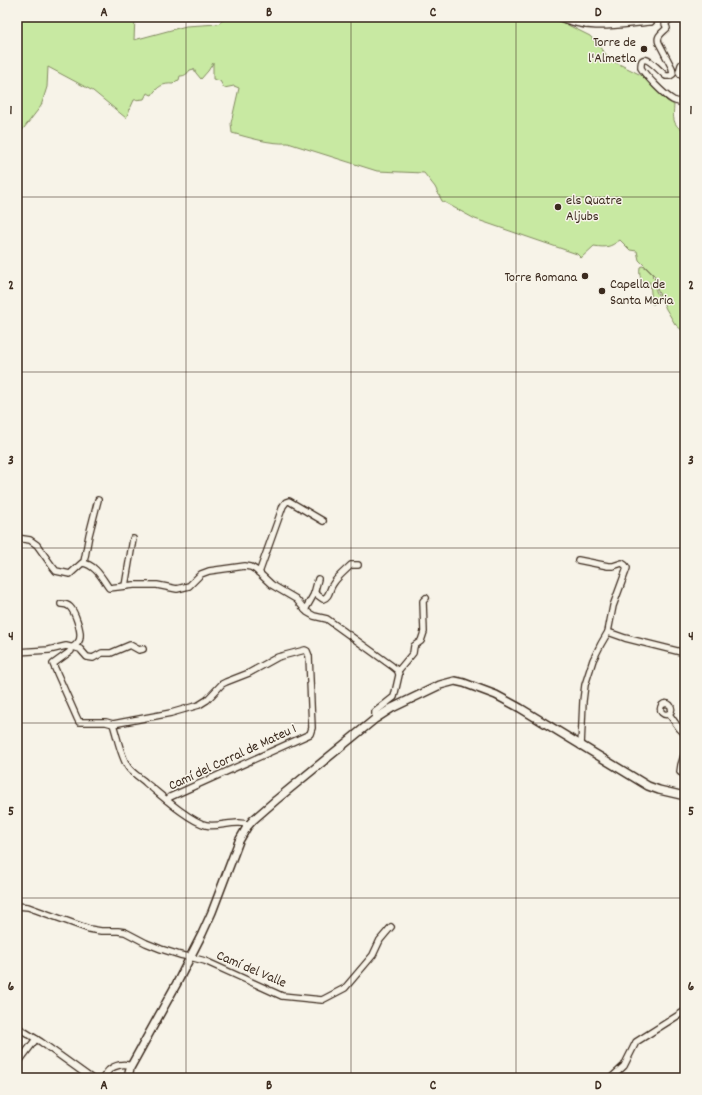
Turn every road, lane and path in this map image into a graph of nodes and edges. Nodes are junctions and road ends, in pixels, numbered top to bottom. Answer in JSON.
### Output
{"nodes":[{"id":1,"x":558,"y":17,"type":"edge"},
{"id":2,"x":588,"y":17,"type":"edge"},
{"id":3,"x":655,"y":17,"type":"edge"},
{"id":4,"x":672,"y":17,"type":"edge"},
{"id":5,"x":637,"y":20,"type":"edge"},
{"id":6,"x":586,"y":25,"type":"junction"},
{"id":7,"x":685,"y":60,"type":"edge"},
{"id":8,"x":685,"y":78,"type":"edge"},
{"id":9,"x":685,"y":103,"type":"edge"},
{"id":10,"x":98,"y":500,"type":"dead end"},
{"id":11,"x":323,"y":522,"type":"dead end"},
{"id":12,"x":17,"y":538,"type":"edge"},
{"id":13,"x":133,"y":538,"type":"dead end"},
{"id":14,"x":578,"y":560,"type":"dead end"},
{"id":15,"x":84,"y":562,"type":"junction"},
{"id":16,"x":358,"y":565,"type":"dead end"},
{"id":17,"x":260,"y":573,"type":"junction"},
{"id":18,"x":318,"y":578,"type":"dead end"},
{"id":19,"x":125,"y":586,"type":"junction"},
{"id":20,"x":314,"y":594,"type":"junction"},
{"id":21,"x":426,"y":598,"type":"dead end"},
{"id":22,"x":61,"y":604,"type":"dead end"},
{"id":23,"x":305,"y":610,"type":"junction"},
{"id":24,"x":608,"y":632,"type":"junction"},
{"id":25,"x":72,"y":648,"type":"junction"},
{"id":26,"x":143,"y":649,"type":"dead end"},
{"id":27,"x":17,"y":652,"type":"edge"},
{"id":28,"x":685,"y":652,"type":"edge"},
{"id":29,"x":398,"y":671,"type":"junction"},
{"id":30,"x":669,"y":714,"type":"dead end"},
{"id":31,"x":375,"y":719,"type":"junction"},
{"id":32,"x":113,"y":724,"type":"junction"},
{"id":33,"x":685,"y":734,"type":"edge"},
{"id":34,"x":581,"y":746,"type":"junction"},
{"id":35,"x":685,"y":752,"type":"edge"},
{"id":36,"x":685,"y":775,"type":"edge"},
{"id":37,"x":685,"y":796,"type":"edge"},
{"id":38,"x":167,"y":800,"type":"junction"},
{"id":39,"x":248,"y":825,"type":"junction"},
{"id":40,"x":17,"y":906,"type":"edge"},
{"id":41,"x":391,"y":927,"type":"dead end"},
{"id":42,"x":190,"y":957,"type":"junction"},
{"id":43,"x":685,"y":1011,"type":"edge"},
{"id":44,"x":17,"y":1027,"type":"edge"},
{"id":45,"x":36,"y":1039,"type":"junction"},
{"id":46,"x":17,"y":1064,"type":"edge"},
{"id":47,"x":131,"y":1066,"type":"junction"},
{"id":48,"x":91,"y":1078,"type":"edge"},
{"id":49,"x":103,"y":1078,"type":"edge"},
{"id":50,"x":128,"y":1078,"type":"edge"},
{"id":51,"x":611,"y":1078,"type":"edge"}],
"edges":[{"from":1,"to":6,"type":"street"},
{"from":2,"to":6,"type":"street"},
{"from":3,"to":5,"type":"street"},
{"from":4,"to":9,"type":"street"},
{"from":5,"to":6,"type":"street"},
{"from":7,"to":8,"type":"street"},
{"from":10,"to":15,"type":"street"},
{"from":11,"to":17,"type":"street"},
{"from":12,"to":15,"type":"street"},
{"from":13,"to":19,"type":"street"},
{"from":14,"to":24,"type":"street"},
{"from":15,"to":19,"type":"street"},
{"from":16,"to":20,"type":"street"},
{"from":17,"to":19,"type":"street"},
{"from":17,"to":23,"type":"street"},
{"from":18,"to":20,"type":"street"},
{"from":20,"to":23,"type":"street"},
{"from":21,"to":29,"type":"street"},
{"from":22,"to":25,"type":"street"},
{"from":23,"to":29,"type":"street"},
{"from":24,"to":28,"type":"street"},
{"from":24,"to":34,"type":"street"},
{"from":25,"to":26,"type":"street"},
{"from":25,"to":27,"type":"street"},
{"from":25,"to":32,"type":"street"},
{"from":29,"to":31,"type":"street"},
{"from":30,"to":33,"type":"street"},
{"from":31,"to":34,"type":"main road"},
{"from":31,"to":39,"type":"main road"},
{"from":32,"to":38,"type":"street"},
{"from":32,"to":38,"type":"street","name":"Camí del Corral de Mateu 1"},
{"from":34,"to":37,"type":"main road"},
{"from":35,"to":36,"type":"street"},
{"from":38,"to":39,"type":"street"},
{"from":39,"to":42,"type":"main road"},
{"from":40,"to":42,"type":"street","name":"Camí del Valle"},
{"from":41,"to":42,"type":"street","name":"Camí del Valle"},
{"from":42,"to":47,"type":"main road"},
{"from":43,"to":51,"type":"street"},
{"from":44,"to":45,"type":"street"},
{"from":45,"to":46,"type":"street"},
{"from":45,"to":48,"type":"street"},
{"from":47,"to":49,"type":"street"},
{"from":47,"to":50,"type":"main road"}]}
